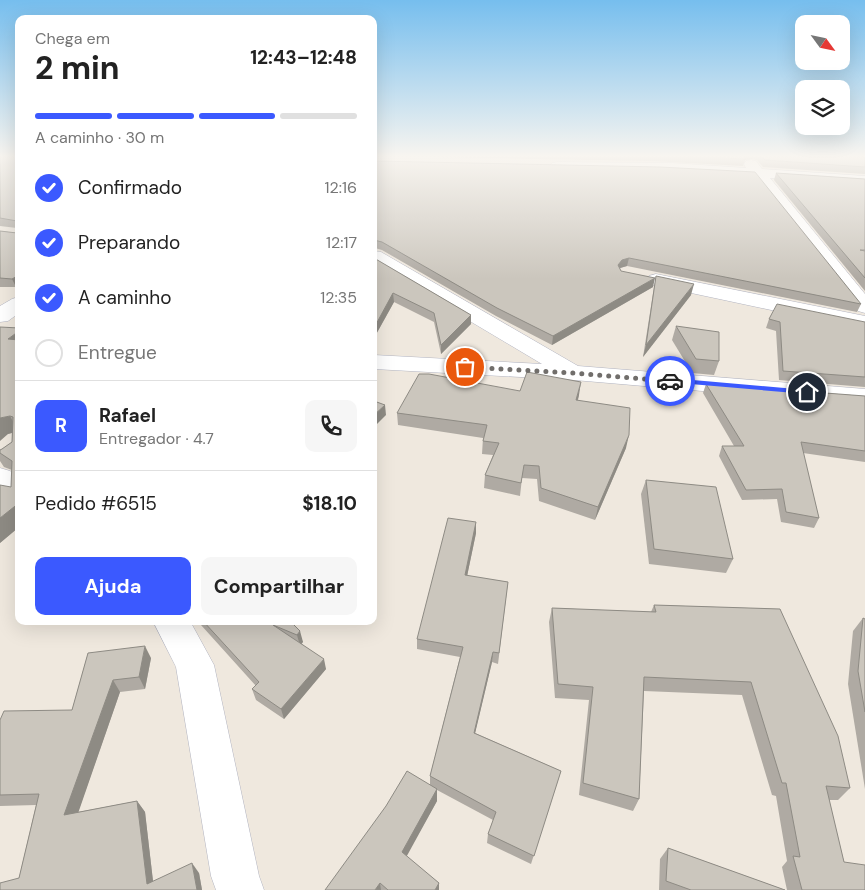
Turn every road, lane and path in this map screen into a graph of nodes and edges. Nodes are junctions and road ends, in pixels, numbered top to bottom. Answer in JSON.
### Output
{"nodes":[{"id":1,"x":776,"y":197,"type":"edge"},
{"id":2,"x":377,"y":258,"type":"edge"},
{"id":3,"x":637,"y":276,"type":"edge"},
{"id":4,"x":865,"y":307,"type":"edge"},
{"id":5,"x":15,"y":309,"type":"edge"},
{"id":6,"x":865,"y":323,"type":"edge"},
{"id":7,"x":3,"y":327,"type":"edge"},
{"id":8,"x":377,"y":362,"type":"edge"},
{"id":9,"x":574,"y":373,"type":"junction"},
{"id":10,"x":865,"y":396,"type":"edge"},
{"id":11,"x":2,"y":462,"type":"edge"},
{"id":12,"x":15,"y":485,"type":"edge"},
{"id":13,"x":173,"y":625,"type":"edge"},
{"id":14,"x":240,"y":890,"type":"edge"}],
"edges":[{"from":1,"to":4,"type":"street"},
{"from":2,"to":9,"type":"street"},
{"from":3,"to":6,"type":"street"},
{"from":5,"to":7,"type":"street"},
{"from":8,"to":9,"type":"street"},
{"from":9,"to":10,"type":"street"},
{"from":11,"to":12,"type":"street"},
{"from":13,"to":14,"type":"street"}]}
